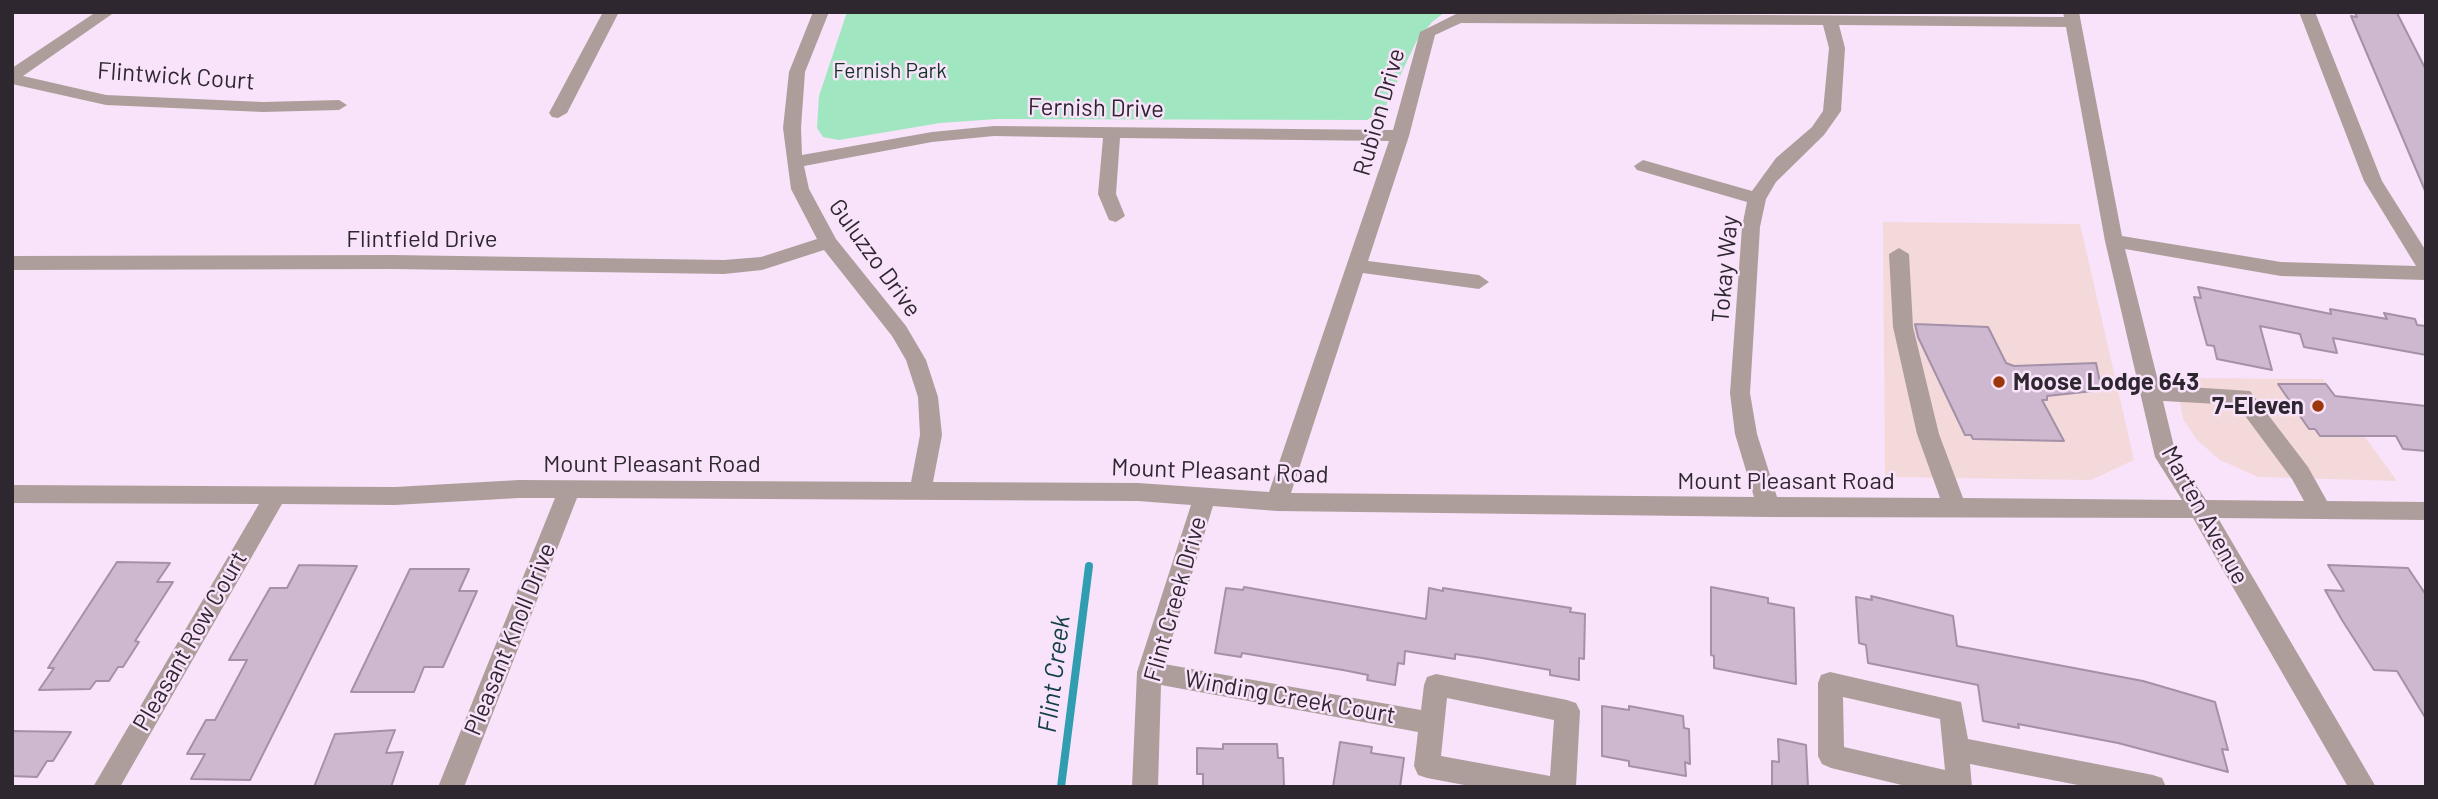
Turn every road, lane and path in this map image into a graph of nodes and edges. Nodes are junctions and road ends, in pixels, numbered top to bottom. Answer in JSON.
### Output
{"nodes":[{"id":1,"x":107,"y":12,"type":"edge"},
{"id":2,"x":611,"y":12,"type":"edge"},
{"id":3,"x":821,"y":12,"type":"edge"},
{"id":4,"x":2307,"y":12,"type":"edge"},
{"id":5,"x":2072,"y":17,"type":"edge"},
{"id":6,"x":1829,"y":19,"type":"junction"},
{"id":7,"x":12,"y":78,"type":"edge"},
{"id":8,"x":339,"y":105,"type":"dead end"},
{"id":9,"x":558,"y":113,"type":"dead end"},
{"id":10,"x":1112,"y":132,"type":"junction"},
{"id":11,"x":1400,"y":136,"type":"junction"},
{"id":12,"x":794,"y":162,"type":"junction"},
{"id":13,"x":1643,"y":166,"type":"dead end"},
{"id":14,"x":1757,"y":199,"type":"junction"},
{"id":15,"x":1116,"y":216,"type":"dead end"},
{"id":16,"x":2114,"y":241,"type":"junction"},
{"id":17,"x":828,"y":242,"type":"junction"},
{"id":18,"x":1899,"y":254,"type":"dead end"},
{"id":19,"x":12,"y":263,"type":"edge"},
{"id":20,"x":1357,"y":266,"type":"junction"},
{"id":21,"x":2426,"y":267,"type":"edge"},
{"id":22,"x":2426,"y":273,"type":"edge"},
{"id":23,"x":1479,"y":282,"type":"dead end"},
{"id":24,"x":2151,"y":392,"type":"junction"},
{"id":25,"x":569,"y":491,"type":"junction"},
{"id":26,"x":920,"y":491,"type":"junction"},
{"id":27,"x":12,"y":494,"type":"edge"},
{"id":28,"x":276,"y":495,"type":"junction"},
{"id":29,"x":1205,"y":496,"type":"junction"},
{"id":30,"x":1277,"y":502,"type":"junction"},
{"id":31,"x":1769,"y":508,"type":"junction"},
{"id":32,"x":1955,"y":508,"type":"junction"},
{"id":33,"x":2200,"y":510,"type":"junction"},
{"id":34,"x":2321,"y":511,"type":"junction"},
{"id":35,"x":2426,"y":511,"type":"edge"},
{"id":36,"x":1149,"y":671,"type":"junction"},
{"id":37,"x":1432,"y":723,"type":"junction"},
{"id":38,"x":1956,"y":748,"type":"junction"},
{"id":39,"x":106,"y":787,"type":"edge"},
{"id":40,"x":451,"y":787,"type":"edge"},
{"id":41,"x":1145,"y":787,"type":"edge"},
{"id":42,"x":1546,"y":787,"type":"edge"},
{"id":43,"x":1563,"y":787,"type":"edge"},
{"id":44,"x":2152,"y":787,"type":"edge"},
{"id":45,"x":2362,"y":787,"type":"edge"}],
"edges":[{"from":1,"to":7,"type":"street"},
{"from":2,"to":9,"type":"street"},
{"from":3,"to":12,"type":"street","name":"Guluzzo Drive"},
{"from":4,"to":21,"type":"street"},
{"from":5,"to":6,"type":"street","name":"Rubion Drive"},
{"from":5,"to":16,"type":"street","name":"Marten Avenue"},
{"from":6,"to":11,"type":"street","name":"Rubion Drive"},
{"from":6,"to":14,"type":"street","name":"Tokay Way"},
{"from":7,"to":8,"type":"street","name":"Flintwick Court"},
{"from":10,"to":11,"type":"street","name":"Fernish Drive"},
{"from":10,"to":12,"type":"street","name":"Fernish Drive"},
{"from":10,"to":15,"type":"street"},
{"from":11,"to":20,"type":"street","name":"Rubion Drive"},
{"from":12,"to":17,"type":"street","name":"Guluzzo Drive"},
{"from":13,"to":14,"type":"street"},
{"from":14,"to":31,"type":"street","name":"Tokay Way"},
{"from":16,"to":22,"type":"street"},
{"from":16,"to":24,"type":"street","name":"Marten Avenue"},
{"from":17,"to":19,"type":"street","name":"Flintfield Drive"},
{"from":17,"to":26,"type":"street","name":"Guluzzo Drive"},
{"from":18,"to":32,"type":"street"},
{"from":20,"to":23,"type":"street"},
{"from":20,"to":30,"type":"street","name":"Rubion Drive"},
{"from":24,"to":33,"type":"street","name":"Marten Avenue"},
{"from":24,"to":34,"type":"street"},
{"from":25,"to":26,"type":"street","name":"Mount Pleasant Road"},
{"from":25,"to":28,"type":"street","name":"Mount Pleasant Road"},
{"from":25,"to":40,"type":"street","name":"Pleasant Knoll Drive"},
{"from":26,"to":29,"type":"street","name":"Mount Pleasant Road"},
{"from":27,"to":28,"type":"street","name":"Mount Pleasant Road"},
{"from":28,"to":39,"type":"street","name":"Pleasant Row Court"},
{"from":29,"to":30,"type":"street","name":"Mount Pleasant Road"},
{"from":29,"to":36,"type":"street","name":"Flint Creek Drive"},
{"from":30,"to":31,"type":"street","name":"Mount Pleasant Road"},
{"from":31,"to":32,"type":"street","name":"Mount Pleasant Road"},
{"from":32,"to":33,"type":"street","name":"Mount Pleasant Road"},
{"from":33,"to":34,"type":"street","name":"Mount Pleasant Road"},
{"from":33,"to":45,"type":"street","name":"Marten Avenue"},
{"from":34,"to":35,"type":"street","name":"Mount Pleasant Road"},
{"from":36,"to":37,"type":"street","name":"Winding Creek Court"},
{"from":36,"to":41,"type":"street","name":"Flint Creek Drive"},
{"from":37,"to":42,"type":"street"},
{"from":37,"to":43,"type":"street"},
{"from":38,"to":38,"type":"street"},
{"from":38,"to":44,"type":"street"}]}
